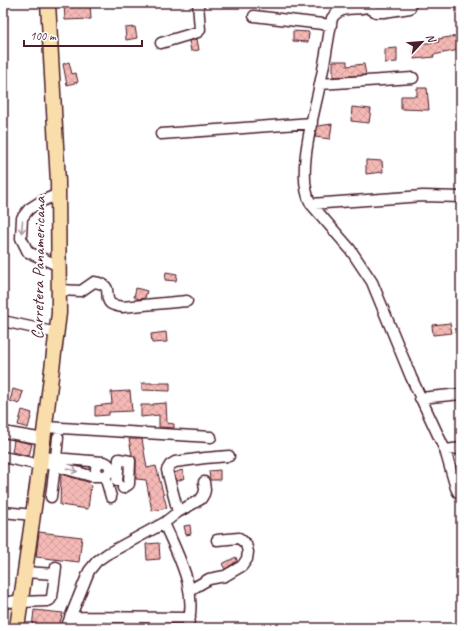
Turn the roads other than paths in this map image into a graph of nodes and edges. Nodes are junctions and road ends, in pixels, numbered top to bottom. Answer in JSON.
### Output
{"nodes":[{"id":1,"x":48,"y":3,"type":"edge"},
{"id":2,"x":198,"y":3,"type":"edge"},
{"id":3,"x":370,"y":5,"type":"edge"},
{"id":4,"x":410,"y":8,"type":"dead end"},
{"id":5,"x":254,"y":16,"type":"dead end"},
{"id":6,"x":331,"y":25,"type":"junction"},
{"id":7,"x":161,"y":42,"type":"dead end"},
{"id":8,"x":413,"y":78,"type":"dead end"},
{"id":9,"x":320,"y":84,"type":"junction"},
{"id":10,"x":312,"y":123,"type":"junction"},
{"id":11,"x":161,"y":134,"type":"dead end"},
{"id":12,"x":58,"y":194,"type":"junction"},
{"id":13,"x":461,"y":197,"type":"edge"},
{"id":14,"x":311,"y":204,"type":"junction"},
{"id":15,"x":59,"y":266,"type":"junction"},
{"id":16,"x":59,"y":290,"type":"junction"},
{"id":17,"x":187,"y":301,"type":"dead end"},
{"id":18,"x":3,"y":321,"type":"edge"},
{"id":19,"x":57,"y":333,"type":"junction"},
{"id":20,"x":461,"y":394,"type":"edge"},
{"id":21,"x":420,"y":398,"type":"junction"},
{"id":22,"x":3,"y":432,"type":"edge"},
{"id":23,"x":44,"y":433,"type":"junction"},
{"id":24,"x":58,"y":437,"type":"dead end"},
{"id":25,"x":211,"y":437,"type":"dead end"},
{"id":26,"x":461,"y":448,"type":"edge"},
{"id":27,"x":446,"y":450,"type":"junction"},
{"id":28,"x":230,"y":456,"type":"dead end"},
{"id":29,"x":3,"y":457,"type":"edge"},
{"id":30,"x":41,"y":461,"type":"junction"},
{"id":31,"x":56,"y":462,"type":"junction"},
{"id":32,"x":106,"y":475,"type":"junction"},
{"id":33,"x":136,"y":479,"type":"dead end"},
{"id":34,"x":204,"y":482,"type":"dead end"},
{"id":35,"x":461,"y":494,"type":"edge"},
{"id":36,"x":51,"y":497,"type":"dead end"},
{"id":37,"x":111,"y":497,"type":"dead end"},
{"id":38,"x":3,"y":512,"type":"edge"},
{"id":39,"x":178,"y":512,"type":"junction"},
{"id":40,"x":33,"y":515,"type":"junction"},
{"id":41,"x":164,"y":523,"type":"junction"},
{"id":42,"x":217,"y":540,"type":"dead end"},
{"id":43,"x":25,"y":572,"type":"junction"},
{"id":44,"x":190,"y":590,"type":"junction"},
{"id":45,"x":21,"y":601,"type":"junction"},
{"id":46,"x":3,"y":603,"type":"edge"},
{"id":47,"x":70,"y":617,"type":"junction"},
{"id":48,"x":189,"y":623,"type":"edge"},
{"id":49,"x":17,"y":628,"type":"edge"},
{"id":50,"x":66,"y":628,"type":"edge"}],
"edges":[{"from":1,"to":12,"type":"highway","name":"Carretera Panamericana"},
{"from":2,"to":7,"type":"street"},
{"from":3,"to":4,"type":"street"},
{"from":3,"to":6,"type":"street"},
{"from":5,"to":6,"type":"street"},
{"from":6,"to":9,"type":"street"},
{"from":8,"to":9,"type":"street"},
{"from":9,"to":10,"type":"street"},
{"from":10,"to":11,"type":"street"},
{"from":10,"to":14,"type":"street"},
{"from":12,"to":15,"type":"highway","name":"Carretera Panamericana"},
{"from":12,"to":15,"type":"street","one_way":true},
{"from":13,"to":14,"type":"street"},
{"from":14,"to":21,"type":"street"},
{"from":15,"to":16,"type":"highway","name":"Carretera Panamericana"},
{"from":16,"to":17,"type":"street"},
{"from":16,"to":19,"type":"highway","name":"Carretera Panamericana"},
{"from":18,"to":19,"type":"street"},
{"from":19,"to":23,"type":"highway","name":"Carretera Panamericana"},
{"from":20,"to":21,"type":"street"},
{"from":21,"to":27,"type":"street"},
{"from":22,"to":23,"type":"street"},
{"from":23,"to":25,"type":"street"},
{"from":23,"to":30,"type":"highway","name":"Carretera Panamericana"},
{"from":24,"to":31,"type":"street"},
{"from":26,"to":27,"type":"street"},
{"from":27,"to":35,"type":"street"},
{"from":28,"to":39,"type":"street"},
{"from":29,"to":30,"type":"street"},
{"from":30,"to":31,"type":"street"},
{"from":30,"to":40,"type":"highway","name":"Carretera Panamericana"},
{"from":31,"to":32,"type":"street","one_way":true},
{"from":31,"to":32,"type":"street"},
{"from":31,"to":36,"type":"street"},
{"from":32,"to":33,"type":"street"},
{"from":32,"to":37,"type":"street"},
{"from":34,"to":39,"type":"street"},
{"from":38,"to":40,"type":"street"},
{"from":39,"to":41,"type":"street"},
{"from":40,"to":43,"type":"highway","name":"Carretera Panamericana"},
{"from":41,"to":44,"type":"street"},
{"from":41,"to":47,"type":"street"},
{"from":42,"to":44,"type":"street"},
{"from":43,"to":45,"type":"highway","name":"Carretera Panamericana"},
{"from":43,"to":45,"type":"street"},
{"from":44,"to":48,"type":"street"},
{"from":45,"to":46,"type":"street"},
{"from":45,"to":49,"type":"highway","name":"Carretera Panamericana"},
{"from":47,"to":48,"type":"street"},
{"from":47,"to":50,"type":"street"}]}
